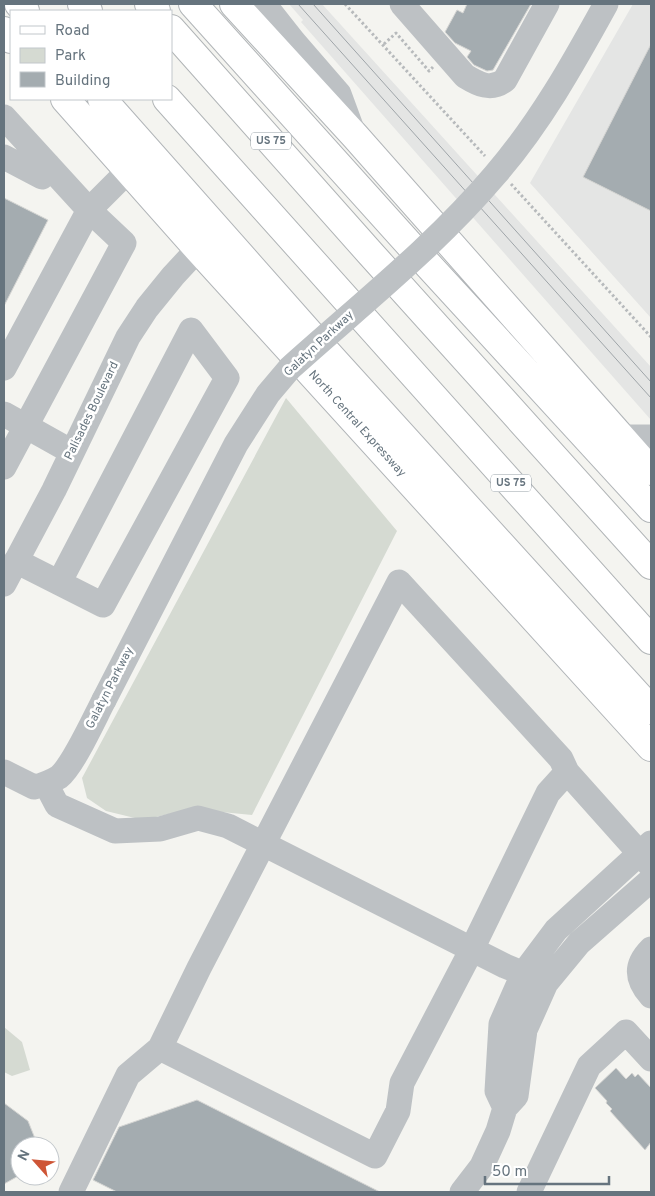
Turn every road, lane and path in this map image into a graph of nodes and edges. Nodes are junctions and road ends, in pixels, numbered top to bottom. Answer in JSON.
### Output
{"nodes":[{"id":1,"x":193,"y":4,"type":"edge"},
{"id":2,"x":234,"y":4,"type":"edge"},
{"id":3,"x":264,"y":4,"type":"edge"},
{"id":4,"x":402,"y":4,"type":"edge"},
{"id":5,"x":547,"y":4,"type":"edge"},
{"id":6,"x":606,"y":4,"type":"edge"},
{"id":7,"x":172,"y":30,"type":"edge"},
{"id":8,"x":66,"y":100,"type":"edge"},
{"id":9,"x":103,"y":100,"type":"edge"},
{"id":10,"x":168,"y":100,"type":"edge"},
{"id":11,"x":4,"y":117,"type":"edge"},
{"id":12,"x":355,"y":136,"type":"junction"},
{"id":13,"x":4,"y":157,"type":"edge"},
{"id":14,"x":48,"y":165,"type":"junction"},
{"id":15,"x":129,"y":170,"type":"junction"},
{"id":16,"x":89,"y":210,"type":"junction"},
{"id":17,"x":198,"y":249,"type":"junction"},
{"id":18,"x":418,"y":254,"type":"junction"},
{"id":19,"x":318,"y":343,"type":"junction"},
{"id":20,"x":4,"y":368,"type":"edge"},
{"id":21,"x":14,"y":420,"type":"edge"},
{"id":22,"x":621,"y":437,"type":"junction"},
{"id":23,"x":651,"y":437,"type":"edge"},
{"id":24,"x":72,"y":452,"type":"junction"},
{"id":25,"x":4,"y":467,"type":"edge"},
{"id":26,"x":651,"y":472,"type":"edge"},
{"id":27,"x":651,"y":508,"type":"edge"},
{"id":28,"x":16,"y":561,"type":"junction"},
{"id":29,"x":651,"y":565,"type":"edge"},
{"id":30,"x":59,"y":582,"type":"junction"},
{"id":31,"x":4,"y":584,"type":"edge"},
{"id":32,"x":651,"y":640,"type":"edge"},
{"id":33,"x":651,"y":710,"type":"edge"},
{"id":34,"x":651,"y":747,"type":"edge"},
{"id":35,"x":4,"y":772,"type":"edge"},
{"id":36,"x":567,"y":772,"type":"junction"},
{"id":37,"x":46,"y":784,"type":"junction"},
{"id":38,"x":264,"y":844,"type":"junction"},
{"id":39,"x":647,"y":854,"type":"edge"},
{"id":40,"x":651,"y":880,"type":"edge"},
{"id":41,"x":472,"y":949,"type":"junction"},
{"id":42,"x":651,"y":949,"type":"edge"},
{"id":43,"x":534,"y":979,"type":"junction"},
{"id":44,"x":651,"y":996,"type":"edge"},
{"id":45,"x":160,"y":1048,"type":"junction"},
{"id":46,"x":651,"y":1059,"type":"edge"},
{"id":47,"x":71,"y":1192,"type":"edge"},
{"id":48,"x":462,"y":1192,"type":"edge"},
{"id":49,"x":529,"y":1192,"type":"edge"}],
"edges":[{"from":1,"to":18,"type":"main road"},
{"from":2,"to":12,"type":"main road"},
{"from":3,"to":12,"type":"street"},
{"from":4,"to":5,"type":"street"},
{"from":6,"to":18,"type":"street","name":"Galatyn Parkway","bridge":true},
{"from":7,"to":29,"type":"main road","number":"US 75"},
{"from":8,"to":15,"type":"main road","name":"North Central Expressway"},
{"from":9,"to":19,"type":"main road"},
{"from":10,"to":32,"type":"main road","number":"US 75"},
{"from":11,"to":14,"type":"street"},
{"from":12,"to":22,"type":"main road"},
{"from":13,"to":14,"type":"street"},
{"from":14,"to":16,"type":"street"},
{"from":15,"to":16,"type":"street"},
{"from":15,"to":17,"type":"main road","name":"North Central Expressway"},
{"from":16,"to":20,"type":"street"},
{"from":16,"to":21,"type":"street"},
{"from":17,"to":24,"type":"street","name":"Palisades Boulevard"},
{"from":17,"to":34,"type":"main road","name":"North Central Expressway"},
{"from":18,"to":19,"type":"street","name":"Galatyn Parkway","bridge":true},
{"from":18,"to":27,"type":"main road"},
{"from":19,"to":33,"type":"main road"},
{"from":19,"to":37,"type":"street","name":"Galatyn Parkway","bridge":true},
{"from":21,"to":24,"type":"street"},
{"from":21,"to":25,"type":"street"},
{"from":22,"to":23,"type":"street"},
{"from":22,"to":26,"type":"main road"},
{"from":24,"to":28,"type":"street","name":"Palisades Boulevard"},
{"from":28,"to":30,"type":"street"},
{"from":28,"to":31,"type":"street","name":"Palisades Boulevard"},
{"from":30,"to":30,"type":"street"},
{"from":35,"to":37,"type":"street"},
{"from":36,"to":38,"type":"street"},
{"from":36,"to":39,"type":"street"},
{"from":36,"to":41,"type":"street"},
{"from":37,"to":38,"type":"street"},
{"from":38,"to":41,"type":"street"},
{"from":38,"to":45,"type":"street"},
{"from":39,"to":43,"type":"street"},
{"from":40,"to":43,"type":"street"},
{"from":41,"to":43,"type":"street"},
{"from":41,"to":45,"type":"street"},
{"from":42,"to":44,"type":"street"},
{"from":43,"to":48,"type":"street"},
{"from":45,"to":47,"type":"street"},
{"from":46,"to":49,"type":"street"}]}
